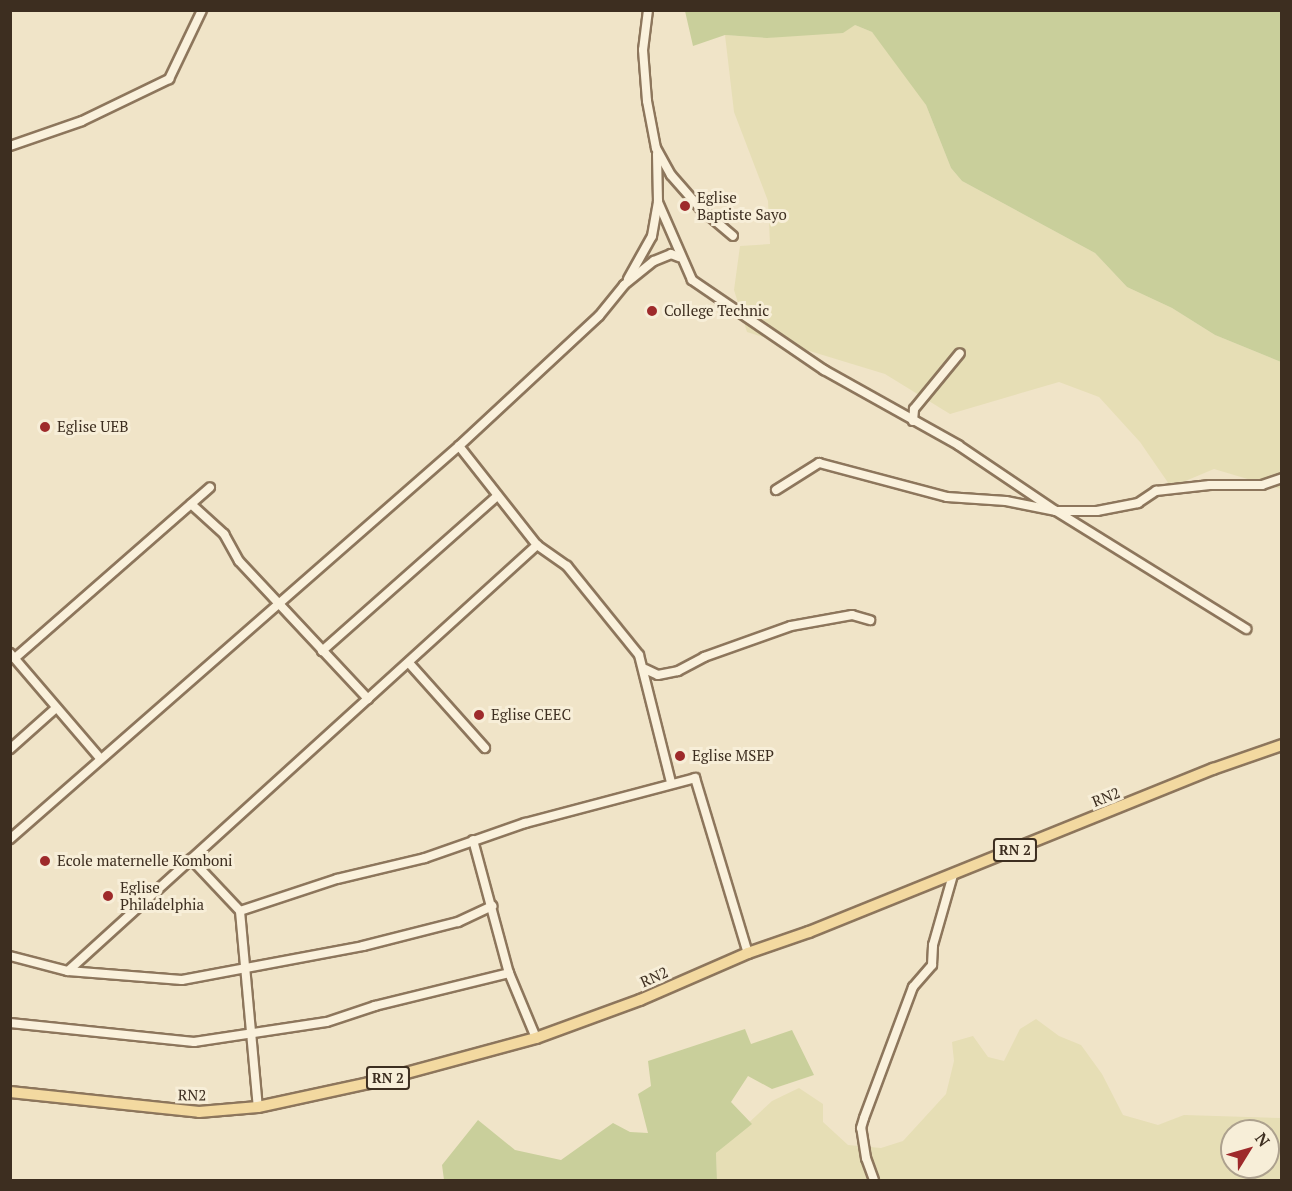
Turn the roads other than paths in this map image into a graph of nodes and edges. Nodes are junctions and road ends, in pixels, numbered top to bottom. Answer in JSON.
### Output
{"nodes":[{"id":1,"x":202,"y":10,"type":"edge"},
{"id":2,"x":648,"y":10,"type":"edge"},
{"id":3,"x":10,"y":146,"type":"edge"},
{"id":4,"x":657,"y":149,"type":"junction"},
{"id":5,"x":658,"y":202,"type":"junction"},
{"id":6,"x":734,"y":236,"type":"dead end"},
{"id":7,"x":680,"y":257,"type":"junction"},
{"id":8,"x":624,"y":285,"type":"junction"},
{"id":9,"x":960,"y":354,"type":"dead end"},
{"id":10,"x":913,"y":421,"type":"junction"},
{"id":11,"x":459,"y":446,"type":"junction"},
{"id":12,"x":1281,"y":478,"type":"edge"},
{"id":13,"x":210,"y":487,"type":"dead end"},
{"id":14,"x":776,"y":490,"type":"dead end"},
{"id":15,"x":496,"y":497,"type":"junction"},
{"id":16,"x":191,"y":504,"type":"junction"},
{"id":17,"x":1056,"y":512,"type":"junction"},
{"id":18,"x":537,"y":545,"type":"junction"},
{"id":19,"x":279,"y":603,"type":"junction"},
{"id":20,"x":870,"y":620,"type":"dead end"},
{"id":21,"x":1246,"y":629,"type":"dead end"},
{"id":22,"x":322,"y":651,"type":"junction"},
{"id":23,"x":13,"y":656,"type":"edge"},
{"id":24,"x":409,"y":663,"type":"junction"},
{"id":25,"x":645,"y":669,"type":"junction"},
{"id":26,"x":368,"y":699,"type":"junction"},
{"id":27,"x":56,"y":708,"type":"junction"},
{"id":28,"x":1281,"y":745,"type":"edge"},
{"id":29,"x":485,"y":748,"type":"dead end"},
{"id":30,"x":10,"y":749,"type":"edge"},
{"id":31,"x":99,"y":758,"type":"junction"},
{"id":32,"x":671,"y":782,"type":"junction"},
{"id":33,"x":10,"y":839,"type":"edge"},
{"id":34,"x":473,"y":840,"type":"junction"},
{"id":35,"x":191,"y":859,"type":"junction"},
{"id":36,"x":953,"y":875,"type":"junction"},
{"id":37,"x":492,"y":906,"type":"junction"},
{"id":38,"x":240,"y":911,"type":"junction"},
{"id":39,"x":748,"y":952,"type":"junction"},
{"id":40,"x":10,"y":956,"type":"edge"},
{"id":41,"x":244,"y":969,"type":"junction"},
{"id":42,"x":68,"y":971,"type":"junction"},
{"id":43,"x":509,"y":973,"type":"junction"},
{"id":44,"x":10,"y":1023,"type":"edge"},
{"id":45,"x":249,"y":1036,"type":"junction"},
{"id":46,"x":536,"y":1038,"type":"junction"},
{"id":47,"x":10,"y":1092,"type":"edge"},
{"id":48,"x":258,"y":1107,"type":"junction"},
{"id":49,"x":874,"y":1180,"type":"edge"}],
"edges":[{"from":1,"to":3,"type":"street"},
{"from":2,"to":4,"type":"street"},
{"from":4,"to":5,"type":"street"},
{"from":4,"to":6,"type":"street"},
{"from":5,"to":7,"type":"street"},
{"from":5,"to":8,"type":"street"},
{"from":7,"to":8,"type":"street"},
{"from":7,"to":10,"type":"street"},
{"from":8,"to":11,"type":"street"},
{"from":9,"to":10,"type":"street"},
{"from":10,"to":17,"type":"street"},
{"from":11,"to":15,"type":"street"},
{"from":11,"to":19,"type":"street"},
{"from":12,"to":17,"type":"street"},
{"from":13,"to":16,"type":"street"},
{"from":14,"to":17,"type":"street"},
{"from":15,"to":18,"type":"street"},
{"from":15,"to":22,"type":"street"},
{"from":16,"to":19,"type":"street"},
{"from":16,"to":23,"type":"street"},
{"from":17,"to":21,"type":"street"},
{"from":18,"to":24,"type":"street"},
{"from":18,"to":25,"type":"street"},
{"from":19,"to":22,"type":"street"},
{"from":19,"to":31,"type":"street"},
{"from":20,"to":25,"type":"street"},
{"from":22,"to":26,"type":"street"},
{"from":23,"to":27,"type":"street"},
{"from":24,"to":26,"type":"street"},
{"from":24,"to":29,"type":"street"},
{"from":25,"to":32,"type":"street"},
{"from":26,"to":35,"type":"street"},
{"from":27,"to":30,"type":"street"},
{"from":27,"to":31,"type":"street"},
{"from":28,"to":36,"type":"main road","name":"RN2","number":"RN 2"},
{"from":31,"to":33,"type":"street"},
{"from":32,"to":34,"type":"street"},
{"from":32,"to":39,"type":"street"},
{"from":34,"to":37,"type":"street"},
{"from":34,"to":38,"type":"street"},
{"from":35,"to":38,"type":"street"},
{"from":35,"to":42,"type":"street"},
{"from":36,"to":39,"type":"main road","name":"RN2","number":"RN 2"},
{"from":36,"to":49,"type":"street"},
{"from":37,"to":41,"type":"street"},
{"from":37,"to":43,"type":"street"},
{"from":38,"to":41,"type":"street"},
{"from":39,"to":46,"type":"main road","name":"RN2","number":"RN 2"},
{"from":40,"to":42,"type":"street"},
{"from":41,"to":42,"type":"street"},
{"from":41,"to":45,"type":"street"},
{"from":43,"to":45,"type":"street"},
{"from":43,"to":46,"type":"street"},
{"from":44,"to":45,"type":"street"},
{"from":45,"to":48,"type":"street"},
{"from":46,"to":48,"type":"main road","name":"RN2","number":"RN 2"},
{"from":47,"to":48,"type":"main road","name":"RN2","number":"RN 2"}]}
